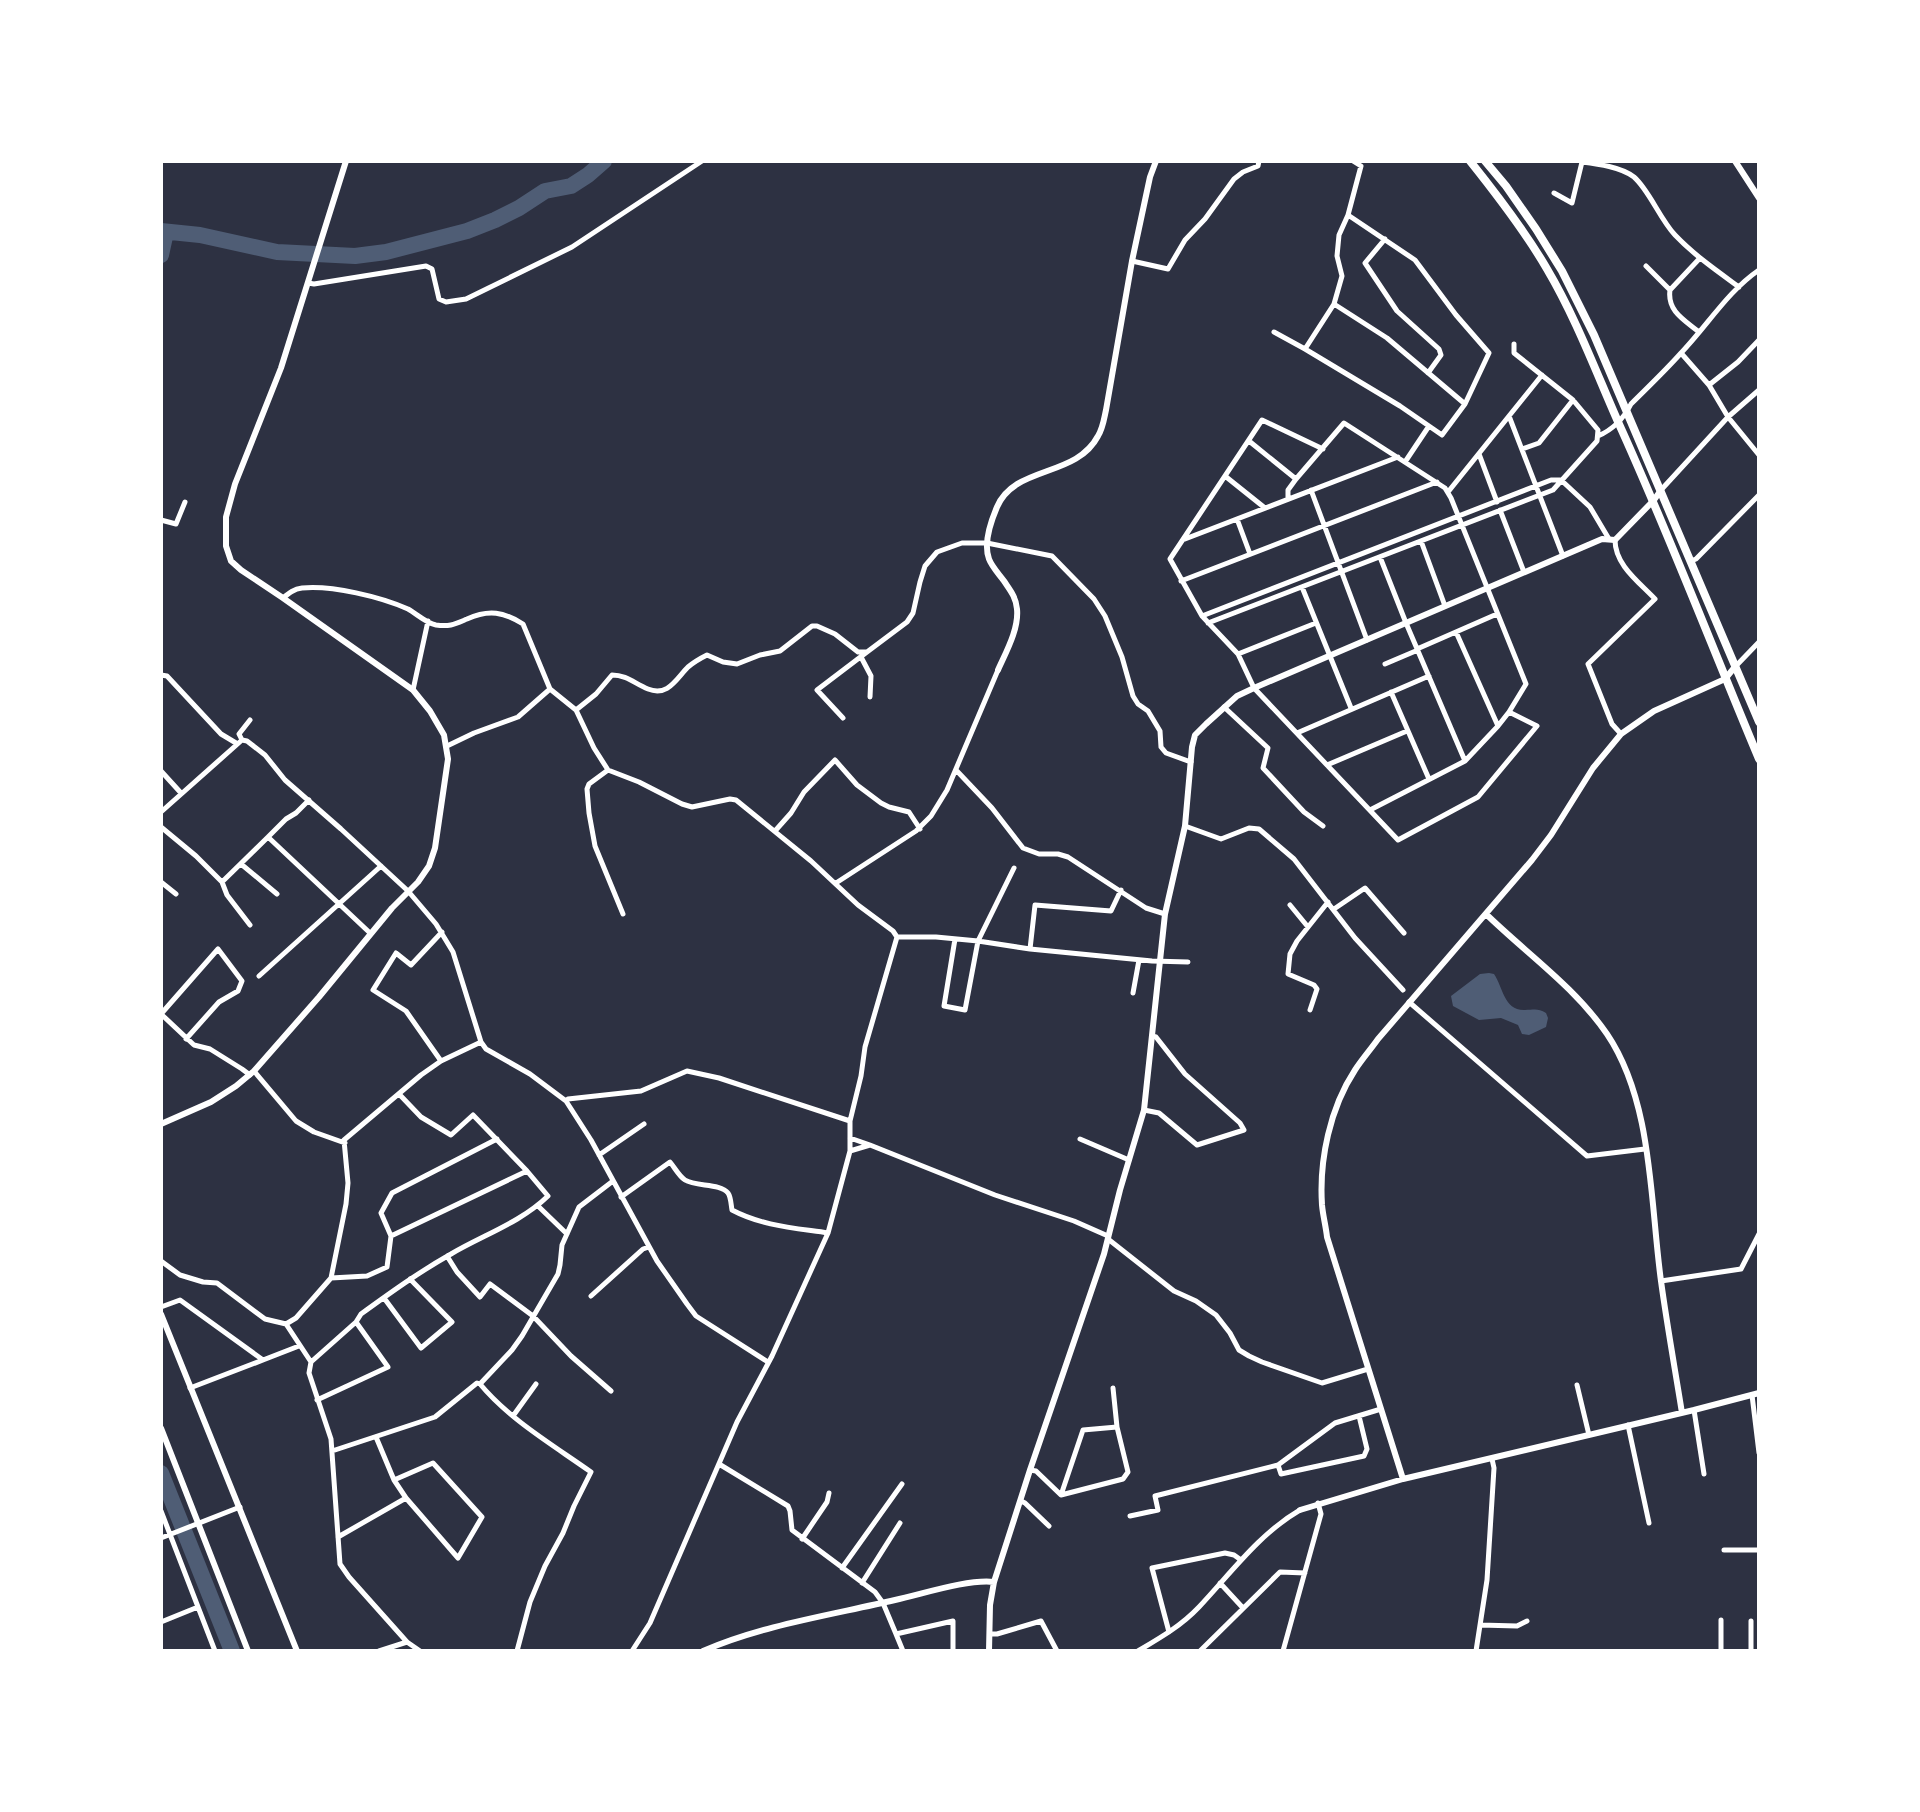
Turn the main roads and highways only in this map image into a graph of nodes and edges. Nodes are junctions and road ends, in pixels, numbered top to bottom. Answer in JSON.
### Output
{"nodes":[{"id":1,"x":1470,"y":161,"type":"edge"},
{"id":2,"x":1485,"y":161,"type":"edge"},
{"id":3,"x":1758,"y":716,"type":"edge"},
{"id":4,"x":1759,"y":758,"type":"edge"}],
"edges":[{"from":1,"to":4,"type":"highway"},
{"from":2,"to":3,"type":"highway"}]}
